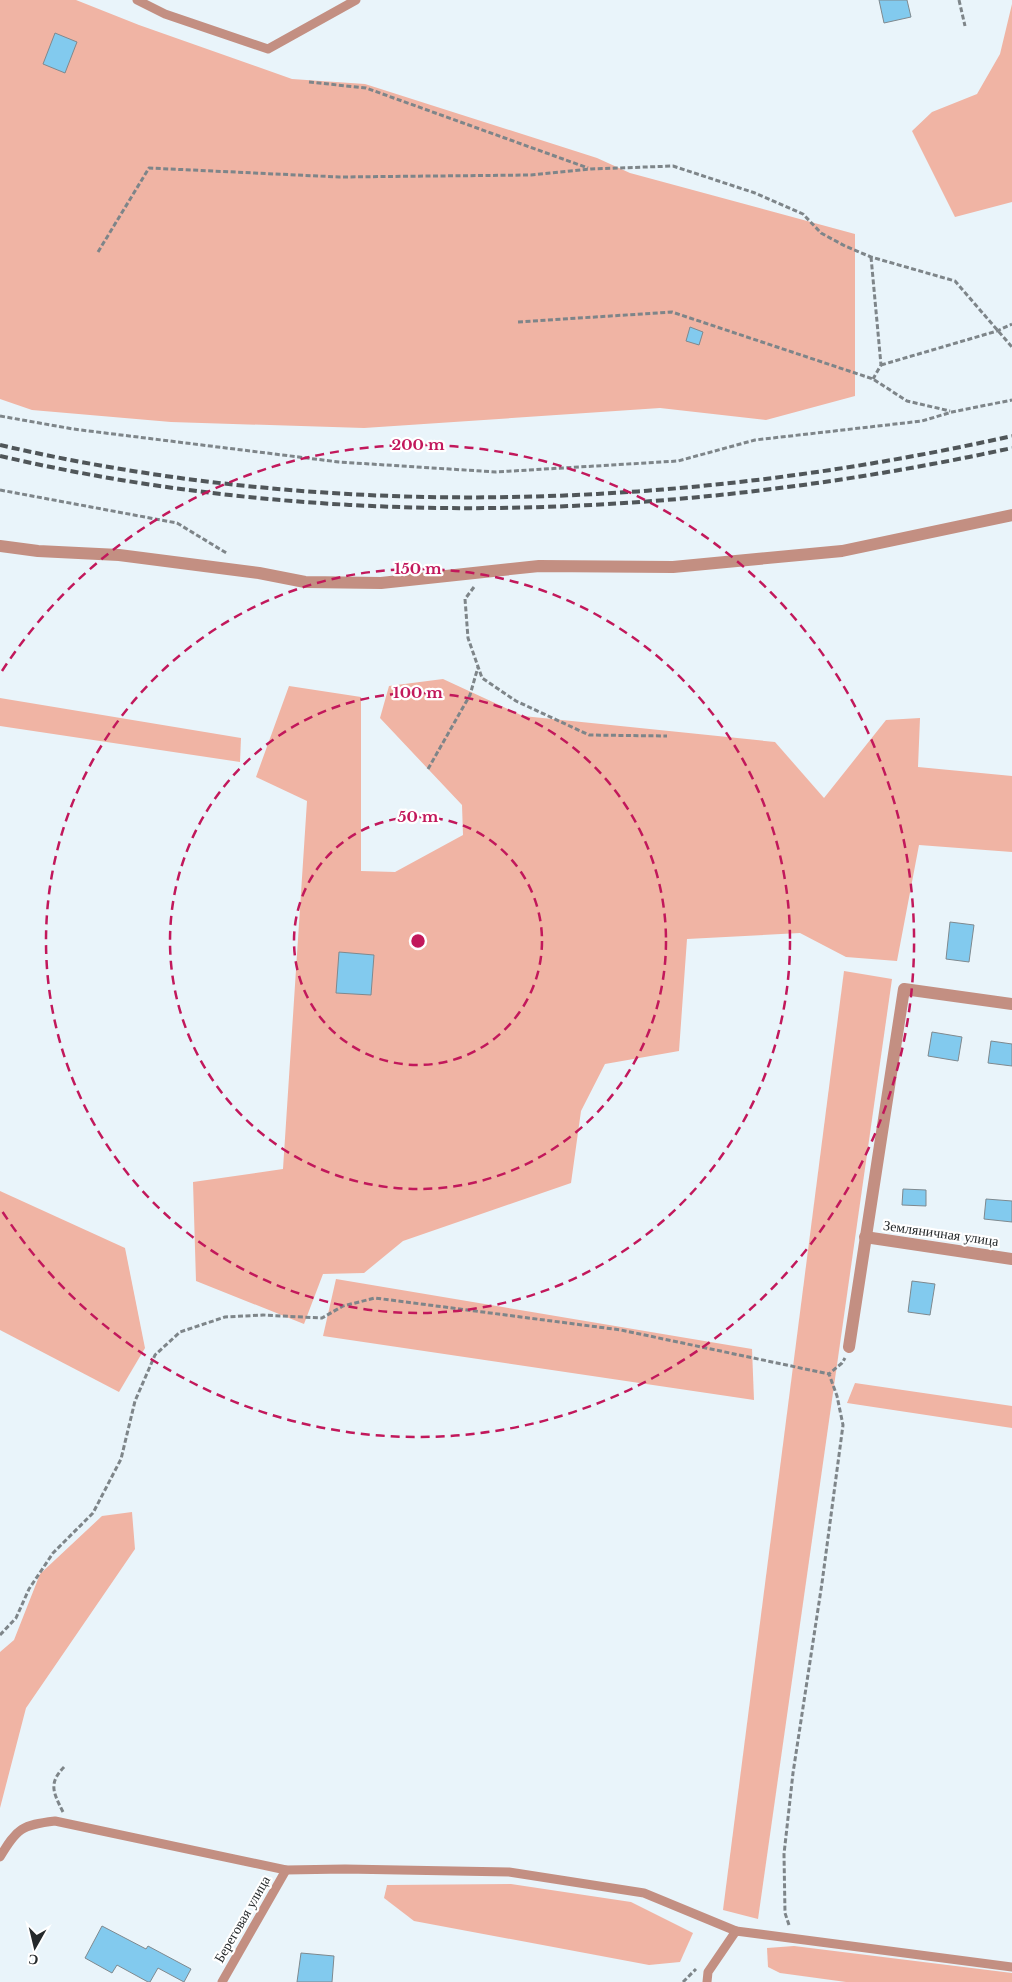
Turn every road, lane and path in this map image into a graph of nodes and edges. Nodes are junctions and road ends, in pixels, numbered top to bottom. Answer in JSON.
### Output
{"nodes":[{"id":1,"x":137,"y":0,"type":"edge"},
{"id":2,"x":356,"y":0,"type":"edge"},
{"id":3,"x":959,"y":0,"type":"edge"},
{"id":4,"x":965,"y":26,"type":"dead end"},
{"id":5,"x":308,"y":82,"type":"dead end"},
{"id":6,"x":590,"y":170,"type":"junction"},
{"id":7,"x":98,"y":252,"type":"dead end"},
{"id":8,"x":872,"y":257,"type":"junction"},
{"id":9,"x":518,"y":322,"type":"dead end"},
{"id":10,"x":1012,"y":324,"type":"edge"},
{"id":11,"x":997,"y":331,"type":"junction"},
{"id":12,"x":1012,"y":346,"type":"edge"},
{"id":13,"x":881,"y":365,"type":"junction"},
{"id":14,"x":873,"y":379,"type":"junction"},
{"id":15,"x":1012,"y":400,"type":"edge"},
{"id":16,"x":952,"y":412,"type":"junction"},
{"id":17,"x":0,"y":416,"type":"edge"},
{"id":18,"x":0,"y":490,"type":"edge"},
{"id":19,"x":1012,"y":515,"type":"edge"},
{"id":20,"x":0,"y":546,"type":"edge"},
{"id":21,"x":235,"y":558,"type":"dead end"},
{"id":22,"x":485,"y":572,"type":"junction"},
{"id":23,"x":478,"y":667,"type":"junction"},
{"id":24,"x":667,"y":736,"type":"dead end"},
{"id":25,"x":428,"y":769,"type":"dead end"},
{"id":26,"x":1012,"y":1004,"type":"edge"},
{"id":27,"x":865,"y":1237,"type":"junction"},
{"id":28,"x":1012,"y":1259,"type":"edge"},
{"id":29,"x":849,"y":1347,"type":"joint"},
{"id":30,"x":829,"y":1374,"type":"junction"},
{"id":31,"x":0,"y":1635,"type":"edge"},
{"id":32,"x":65,"y":1766,"type":"dead end"},
{"id":33,"x":69,"y":1823,"type":"junction"},
{"id":34,"x":0,"y":1857,"type":"edge"},
{"id":35,"x":286,"y":1870,"type":"junction"},
{"id":36,"x":736,"y":1930,"type":"junction"},
{"id":37,"x":792,"y":1938,"type":"junction"},
{"id":38,"x":1012,"y":1967,"type":"edge"},
{"id":39,"x":222,"y":1982,"type":"edge"},
{"id":40,"x":706,"y":1982,"type":"edge"}],
"edges":[{"from":1,"to":2,"type":"lane"},
{"from":3,"to":4,"type":"path"},
{"from":5,"to":6,"type":"path"},
{"from":6,"to":7,"type":"path"},
{"from":6,"to":8,"type":"path"},
{"from":8,"to":11,"type":"path"},
{"from":8,"to":13,"type":"path"},
{"from":9,"to":14,"type":"path"},
{"from":10,"to":11,"type":"path"},
{"from":11,"to":12,"type":"path"},
{"from":11,"to":13,"type":"path"},
{"from":13,"to":14,"type":"path"},
{"from":14,"to":16,"type":"path"},
{"from":15,"to":16,"type":"path"},
{"from":16,"to":17,"type":"path"},
{"from":18,"to":21,"type":"path"},
{"from":19,"to":22,"type":"street"},
{"from":20,"to":22,"type":"street"},
{"from":22,"to":23,"type":"path"},
{"from":23,"to":24,"type":"path"},
{"from":23,"to":25,"type":"path"},
{"from":26,"to":27,"type":"street"},
{"from":27,"to":28,"type":"street","name":"Земляничная улица"},
{"from":27,"to":29,"type":"street"},
{"from":29,"to":30,"type":"path"},
{"from":30,"to":31,"type":"path"},
{"from":30,"to":37,"type":"path"},
{"from":32,"to":33,"type":"path"},
{"from":33,"to":34,"type":"lane"},
{"from":33,"to":35,"type":"lane"},
{"from":35,"to":36,"type":"lane"},
{"from":35,"to":39,"type":"lane","name":"Береговая улица"},
{"from":36,"to":37,"type":"lane"},
{"from":36,"to":40,"type":"lane"},
{"from":37,"to":38,"type":"lane"}]}
